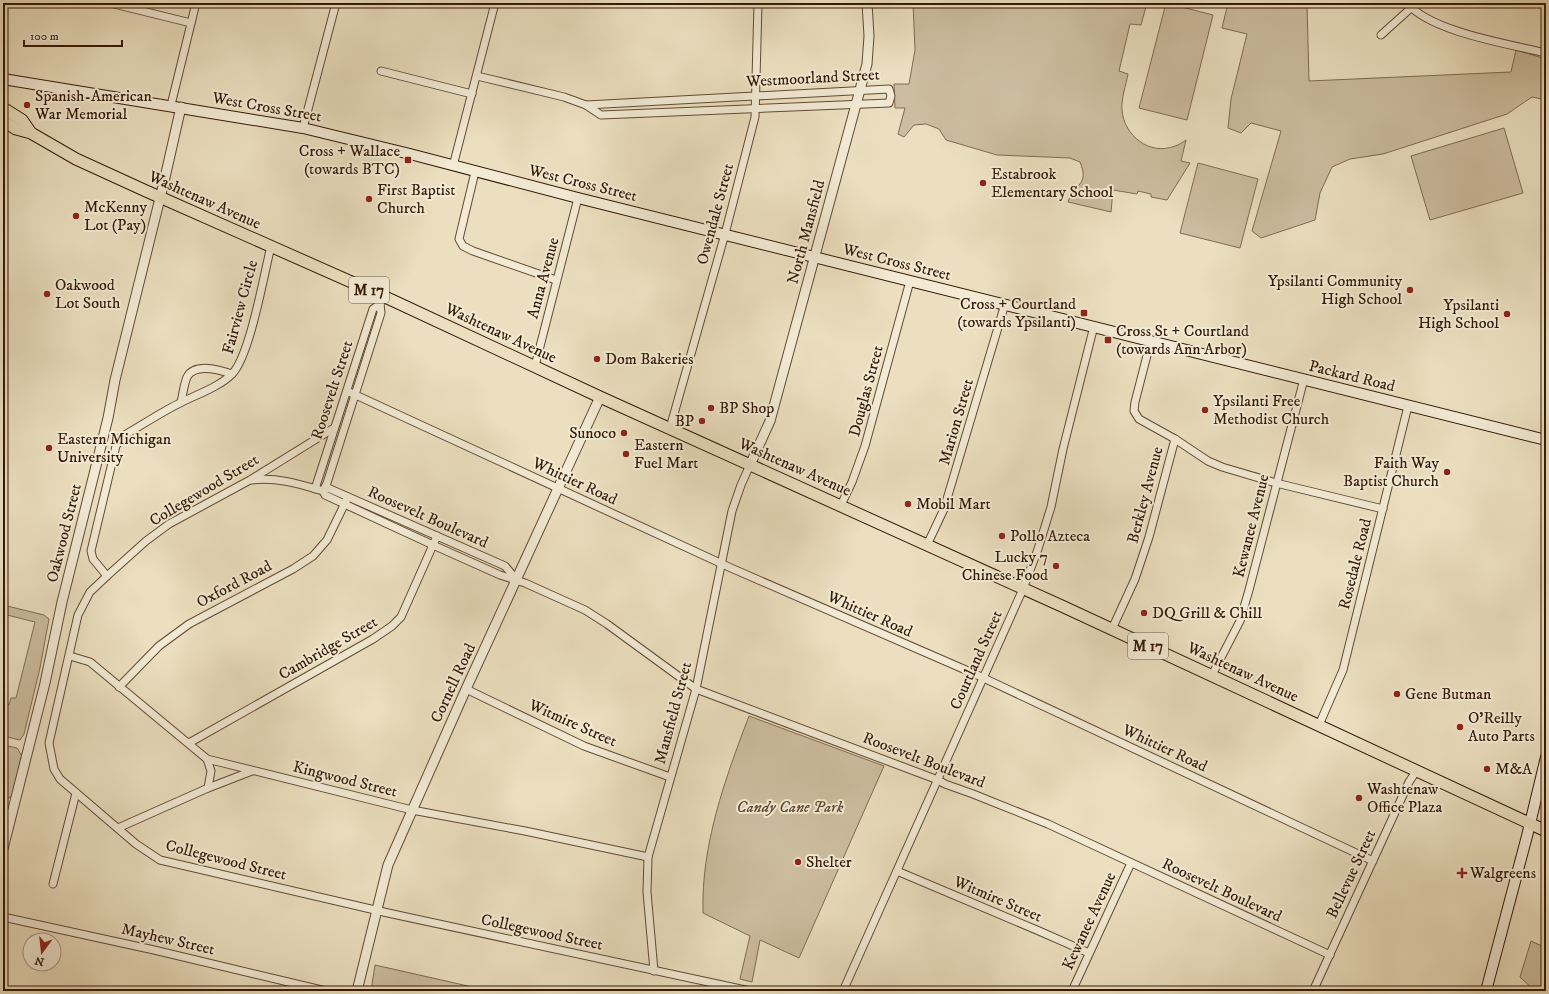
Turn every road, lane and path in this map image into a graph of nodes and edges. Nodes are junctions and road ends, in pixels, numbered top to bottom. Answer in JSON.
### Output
{"nodes":[{"id":1,"x":110,"y":3,"type":"edge"},
{"id":2,"x":196,"y":3,"type":"edge"},
{"id":3,"x":336,"y":3,"type":"edge"},
{"id":4,"x":495,"y":3,"type":"edge"},
{"id":5,"x":758,"y":3,"type":"edge"},
{"id":6,"x":867,"y":3,"type":"edge"},
{"id":7,"x":1409,"y":6,"type":"edge"},
{"id":8,"x":191,"y":23,"type":"junction"},
{"id":9,"x":1382,"y":35,"type":"dead end"},
{"id":10,"x":1546,"y":53,"type":"edge"},
{"id":11,"x":381,"y":71,"type":"dead end"},
{"id":12,"x":477,"y":76,"type":"junction"},
{"id":13,"x":4,"y":79,"type":"edge"},
{"id":14,"x":860,"y":90,"type":"junction"},
{"id":15,"x":472,"y":94,"type":"junction"},
{"id":16,"x":756,"y":95,"type":"junction"},
{"id":17,"x":856,"y":104,"type":"junction"},
{"id":18,"x":586,"y":105,"type":"junction"},
{"id":19,"x":176,"y":106,"type":"junction"},
{"id":20,"x":3,"y":108,"type":"edge"},
{"id":21,"x":755,"y":108,"type":"junction"},
{"id":22,"x":3,"y":121,"type":"edge"},
{"id":23,"x":303,"y":128,"type":"junction"},
{"id":24,"x":31,"y":133,"type":"junction"},
{"id":25,"x":453,"y":166,"type":"junction"},
{"id":26,"x":475,"y":172,"type":"junction"},
{"id":27,"x":160,"y":197,"type":"junction"},
{"id":28,"x":578,"y":198,"type":"junction"},
{"id":29,"x":725,"y":234,"type":"junction"},
{"id":30,"x":271,"y":246,"type":"junction"},
{"id":31,"x":814,"y":257,"type":"junction"},
{"id":32,"x":556,"y":280,"type":"junction"},
{"id":33,"x":910,"y":281,"type":"junction"},
{"id":34,"x":382,"y":300,"type":"junction"},
{"id":35,"x":1005,"y":304,"type":"junction"},
{"id":36,"x":1094,"y":326,"type":"junction"},
{"id":37,"x":1151,"y":340,"type":"junction"},
{"id":38,"x":535,"y":366,"type":"junction"},
{"id":39,"x":232,"y":374,"type":"junction"},
{"id":40,"x":1304,"y":379,"type":"junction"},
{"id":41,"x":346,"y":391,"type":"junction"},
{"id":42,"x":355,"y":394,"type":"junction"},
{"id":43,"x":600,"y":397,"type":"junction"},
{"id":44,"x":181,"y":402,"type":"junction"},
{"id":45,"x":1408,"y":406,"type":"junction"},
{"id":46,"x":334,"y":428,"type":"junction"},
{"id":47,"x":670,"y":428,"type":"junction"},
{"id":48,"x":343,"y":431,"type":"junction"},
{"id":49,"x":121,"y":437,"type":"joint"},
{"id":50,"x":1175,"y":439,"type":"junction"},
{"id":51,"x":1546,"y":440,"type":"edge"},
{"id":52,"x":750,"y":465,"type":"junction"},
{"id":53,"x":250,"y":480,"type":"junction"},
{"id":54,"x":1276,"y":482,"type":"junction"},
{"id":55,"x":315,"y":489,"type":"junction"},
{"id":56,"x":558,"y":489,"type":"junction"},
{"id":57,"x":323,"y":492,"type":"junction"},
{"id":58,"x":348,"y":497,"type":"junction"},
{"id":59,"x":344,"y":505,"type":"junction"},
{"id":60,"x":840,"y":505,"type":"junction"},
{"id":61,"x":1383,"y":509,"type":"junction"},
{"id":62,"x":437,"y":536,"type":"junction"},
{"id":63,"x":433,"y":545,"type":"junction"},
{"id":64,"x":927,"y":545,"type":"junction"},
{"id":65,"x":721,"y":563,"type":"junction"},
{"id":66,"x":107,"y":576,"type":"junction"},
{"id":67,"x":517,"y":580,"type":"junction"},
{"id":68,"x":1023,"y":589,"type":"junction"},
{"id":69,"x":1112,"y":629,"type":"junction"},
{"id":70,"x":70,"y":656,"type":"junction"},
{"id":71,"x":1212,"y":675,"type":"junction"},
{"id":72,"x":983,"y":678,"type":"junction"},
{"id":73,"x":119,"y":687,"type":"junction"},
{"id":74,"x":466,"y":689,"type":"junction"},
{"id":75,"x":696,"y":689,"type":"junction"},
{"id":76,"x":1319,"y":725,"type":"junction"},
{"id":77,"x":189,"y":743,"type":"junction"},
{"id":78,"x":1546,"y":757,"type":"edge"},
{"id":79,"x":207,"y":759,"type":"junction"},
{"id":80,"x":1417,"y":770,"type":"junction"},
{"id":81,"x":252,"y":771,"type":"junction"},
{"id":82,"x":670,"y":777,"type":"junction"},
{"id":83,"x":938,"y":780,"type":"junction"},
{"id":84,"x":208,"y":788,"type":"junction"},
{"id":85,"x":76,"y":793,"type":"junction"},
{"id":86,"x":412,"y":810,"type":"junction"},
{"id":87,"x":1530,"y":824,"type":"junction"},
{"id":88,"x":118,"y":828,"type":"junction"},
{"id":89,"x":1546,"y":831,"type":"edge"},
{"id":90,"x":3,"y":849,"type":"edge"},
{"id":91,"x":648,"y":857,"type":"junction"},
{"id":92,"x":1373,"y":861,"type":"junction"},
{"id":93,"x":1131,"y":863,"type":"junction"},
{"id":94,"x":897,"y":871,"type":"junction"},
{"id":95,"x":53,"y":884,"type":"dead end"},
{"id":96,"x":377,"y":910,"type":"junction"},
{"id":97,"x":3,"y":917,"type":"edge"},
{"id":98,"x":1089,"y":953,"type":"junction"},
{"id":99,"x":1330,"y":955,"type":"junction"},
{"id":100,"x":654,"y":971,"type":"junction"},
{"id":101,"x":326,"y":991,"type":"edge"},
{"id":102,"x":357,"y":991,"type":"edge"},
{"id":103,"x":750,"y":991,"type":"edge"},
{"id":104,"x":843,"y":991,"type":"edge"},
{"id":105,"x":1072,"y":991,"type":"edge"},
{"id":106,"x":1313,"y":991,"type":"edge"},
{"id":107,"x":1486,"y":991,"type":"edge"}],
"edges":[{"from":1,"to":8,"type":"street"},
{"from":2,"to":8,"type":"street","name":"Oakwood Street"},
{"from":3,"to":23,"type":"street"},
{"from":4,"to":12,"type":"street"},
{"from":5,"to":16,"type":"street","name":"Owendale Street"},
{"from":6,"to":14,"type":"street","name":"North Mansfield"},
{"from":7,"to":9,"type":"street"},
{"from":7,"to":10,"type":"street"},
{"from":8,"to":19,"type":"street","name":"Oakwood Street"},
{"from":11,"to":15,"type":"street"},
{"from":12,"to":15,"type":"street"},
{"from":12,"to":18,"type":"street","name":"Westmoorland Street"},
{"from":13,"to":19,"type":"main road","name":"West Cross Street"},
{"from":14,"to":16,"type":"street","name":"Westmoorland Street"},
{"from":14,"to":17,"type":"street","name":"North Mansfield"},
{"from":14,"to":17,"type":"street","name":"Westmoorland Street"},
{"from":15,"to":25,"type":"street"},
{"from":16,"to":18,"type":"street","name":"Westmoorland Street"},
{"from":16,"to":21,"type":"street","name":"Owendale Street"},
{"from":17,"to":21,"type":"street","name":"Westmoorland Street"},
{"from":17,"to":31,"type":"street","name":"North Mansfield"},
{"from":18,"to":21,"type":"street","name":"Westmoorland Street"},
{"from":19,"to":23,"type":"main road","name":"West Cross Street"},
{"from":19,"to":27,"type":"street","name":"Oakwood Street"},
{"from":20,"to":24,"type":"main road","name":"Washtenaw Avenue","number":"M 17"},
{"from":21,"to":29,"type":"street","name":"Owendale Street"},
{"from":22,"to":24,"type":"main road","name":"Washtenaw Avenue","number":"M 17"},
{"from":23,"to":25,"type":"main road","name":"West Cross Street"},
{"from":24,"to":27,"type":"main road","name":"Washtenaw Avenue","number":"M 17"},
{"from":25,"to":26,"type":"main road","name":"West Cross Street"},
{"from":26,"to":28,"type":"main road","name":"West Cross Street"},
{"from":26,"to":32,"type":"street"},
{"from":27,"to":30,"type":"main road","name":"Washtenaw Avenue","number":"M 17"},
{"from":27,"to":90,"type":"street","name":"Oakwood Street"},
{"from":28,"to":29,"type":"main road","name":"West Cross Street"},
{"from":28,"to":32,"type":"street","name":"Anna Avenue"},
{"from":29,"to":31,"type":"main road","name":"West Cross Street"},
{"from":29,"to":47,"type":"street","name":"Owendale Street"},
{"from":30,"to":34,"type":"main road","name":"Washtenaw Avenue","number":"M 17"},
{"from":30,"to":39,"type":"street","name":"Fairview Circle"},
{"from":31,"to":33,"type":"main road","name":"West Cross Street"},
{"from":31,"to":52,"type":"street","name":"North Mansfield"},
{"from":32,"to":38,"type":"street","name":"Anna Avenue"},
{"from":33,"to":35,"type":"main road","name":"West Cross Street"},
{"from":33,"to":60,"type":"street","name":"Douglas Street"},
{"from":34,"to":38,"type":"main road","name":"Washtenaw Avenue","number":"M 17"},
{"from":34,"to":41,"type":"street","name":"Roosevelt Street"},
{"from":34,"to":42,"type":"street","name":"Roosevelt Street"},
{"from":35,"to":36,"type":"main road","name":"West Cross Street"},
{"from":35,"to":64,"type":"street","name":"Marion Street"},
{"from":36,"to":37,"type":"main road","name":"West Cross Street"},
{"from":36,"to":68,"type":"street","name":"Courtland Street"},
{"from":37,"to":40,"type":"main road","name":"Packard Road"},
{"from":37,"to":50,"type":"street","name":"Berkley Avenue"},
{"from":38,"to":43,"type":"main road","name":"Washtenaw Avenue","number":"M 17"},
{"from":39,"to":44,"type":"street","name":"Fairview Circle"},
{"from":39,"to":44,"type":"street","name":"Fairview Circle"},
{"from":40,"to":45,"type":"main road","name":"Packard Road"},
{"from":40,"to":54,"type":"street","name":"Kewanee Avenue"},
{"from":41,"to":42,"type":"street","name":"Whittier Road"},
{"from":41,"to":46,"type":"street","name":"Roosevelt Street"},
{"from":42,"to":48,"type":"street","name":"Roosevelt Street"},
{"from":42,"to":56,"type":"street","name":"Whittier Road"},
{"from":43,"to":47,"type":"main road","name":"Washtenaw Avenue","number":"M 17"},
{"from":43,"to":56,"type":"street","name":"Cornell Road"},
{"from":44,"to":49,"type":"street","name":"Fairview Circle"},
{"from":45,"to":51,"type":"main road","name":"Packard Road"},
{"from":45,"to":61,"type":"street","name":"Rosedale Road"},
{"from":46,"to":48,"type":"street"},
{"from":46,"to":53,"type":"street","name":"Collegewood Street"},
{"from":46,"to":55,"type":"street","name":"Roosevelt Street"},
{"from":47,"to":52,"type":"main road","name":"Washtenaw Avenue","number":"M 17"},
{"from":48,"to":57,"type":"street","name":"Roosevelt Street"},
{"from":49,"to":66,"type":"street","name":"Oakwood Street"},
{"from":50,"to":54,"type":"street"},
{"from":50,"to":69,"type":"street","name":"Berkley Avenue"},
{"from":52,"to":60,"type":"main road","name":"Washtenaw Avenue","number":"M 17"},
{"from":52,"to":65,"type":"street","name":"Mansfield Street"},
{"from":53,"to":55,"type":"street","name":"Roosevelt Boulevard"},
{"from":53,"to":66,"type":"street","name":"Collegewood Street"},
{"from":54,"to":61,"type":"street"},
{"from":54,"to":71,"type":"street","name":"Kewanee Avenue"},
{"from":55,"to":57,"type":"street","name":"Roosevelt Boulevard"},
{"from":56,"to":65,"type":"street","name":"Whittier Road"},
{"from":56,"to":67,"type":"street","name":"Cornell Road"},
{"from":57,"to":58,"type":"street","name":"Roosevelt Boulevard"},
{"from":57,"to":59,"type":"street","name":"Roosevelt Boulevard"},
{"from":58,"to":59,"type":"street","name":"Oxford Road"},
{"from":58,"to":62,"type":"street","name":"Roosevelt Boulevard"},
{"from":59,"to":63,"type":"street","name":"Roosevelt Boulevard"},
{"from":59,"to":73,"type":"street","name":"Oxford Road"},
{"from":60,"to":64,"type":"main road","name":"Washtenaw Avenue","number":"M 17"},
{"from":61,"to":76,"type":"street","name":"Rosedale Road"},
{"from":62,"to":63,"type":"street","name":"Cambridge Street"},
{"from":62,"to":67,"type":"street","name":"Roosevelt Boulevard"},
{"from":63,"to":67,"type":"street","name":"Roosevelt Boulevard"},
{"from":63,"to":77,"type":"street","name":"Cambridge Street"},
{"from":64,"to":68,"type":"main road","name":"Washtenaw Avenue","number":"M 17"},
{"from":65,"to":72,"type":"street","name":"Whittier Road"},
{"from":65,"to":75,"type":"street","name":"Mansfield Street"},
{"from":66,"to":70,"type":"street","name":"Collegewood Street"},
{"from":67,"to":74,"type":"street","name":"Cornell Road"},
{"from":67,"to":75,"type":"street","name":"Roosevelt Boulevard"},
{"from":68,"to":69,"type":"main road","name":"Washtenaw Avenue","number":"M 17"},
{"from":68,"to":72,"type":"street","name":"Courtland Street"},
{"from":69,"to":71,"type":"main road","name":"Washtenaw Avenue","number":"M 17"},
{"from":70,"to":73,"type":"street","name":"Kingwood Street"},
{"from":70,"to":85,"type":"street","name":"Collegewood Street"},
{"from":71,"to":76,"type":"main road","name":"Washtenaw Avenue","number":"M 17"},
{"from":72,"to":83,"type":"street","name":"Courtland Street"},
{"from":72,"to":92,"type":"street","name":"Whittier Road"},
{"from":73,"to":77,"type":"street","name":"Kingwood Street"},
{"from":74,"to":82,"type":"street","name":"Witmire Street"},
{"from":74,"to":86,"type":"street","name":"Cornell Road"},
{"from":75,"to":82,"type":"street","name":"Mansfield Street"},
{"from":75,"to":83,"type":"street","name":"Roosevelt Boulevard"},
{"from":76,"to":80,"type":"main road","name":"Washtenaw Avenue","number":"M 17"},
{"from":77,"to":79,"type":"street","name":"Kingwood Street"},
{"from":78,"to":87,"type":"main road"},
{"from":79,"to":81,"type":"street","name":"Kingwood Street"},
{"from":79,"to":84,"type":"street"},
{"from":80,"to":87,"type":"main road","name":"Washtenaw Avenue","number":"M 17"},
{"from":80,"to":92,"type":"street","name":"Bellevue Street"},
{"from":81,"to":84,"type":"street"},
{"from":81,"to":86,"type":"street","name":"Kingwood Street"},
{"from":82,"to":91,"type":"street","name":"Mansfield Street"},
{"from":83,"to":93,"type":"street","name":"Roosevelt Boulevard"},
{"from":83,"to":94,"type":"street","name":"Courtland Street"},
{"from":84,"to":88,"type":"street"},
{"from":85,"to":88,"type":"street","name":"Collegewood Street"},
{"from":85,"to":95,"type":"street"},
{"from":86,"to":91,"type":"street","name":"Kingwood Street"},
{"from":86,"to":96,"type":"street","name":"Cornell Road"},
{"from":87,"to":89,"type":"main road","name":"Washtenaw Avenue","number":"M 17"},
{"from":87,"to":107,"type":"main road"},
{"from":88,"to":96,"type":"street","name":"Collegewood Street"},
{"from":91,"to":100,"type":"street","name":"Mansfield Street"},
{"from":92,"to":99,"type":"street","name":"Bellevue Street"},
{"from":93,"to":98,"type":"street","name":"Kewanee Avenue"},
{"from":93,"to":99,"type":"street","name":"Roosevelt Boulevard"},
{"from":94,"to":98,"type":"street","name":"Witmire Street"},
{"from":94,"to":104,"type":"street","name":"Courtland Street"},
{"from":96,"to":100,"type":"street","name":"Collegewood Street"},
{"from":96,"to":102,"type":"street","name":"Cornell Road"},
{"from":97,"to":101,"type":"street","name":"Mayhew Street"},
{"from":98,"to":105,"type":"street","name":"Kewanee Avenue"},
{"from":99,"to":106,"type":"street","name":"Bellevue Street"},
{"from":100,"to":103,"type":"street","name":"Collegewood Street"}]}
